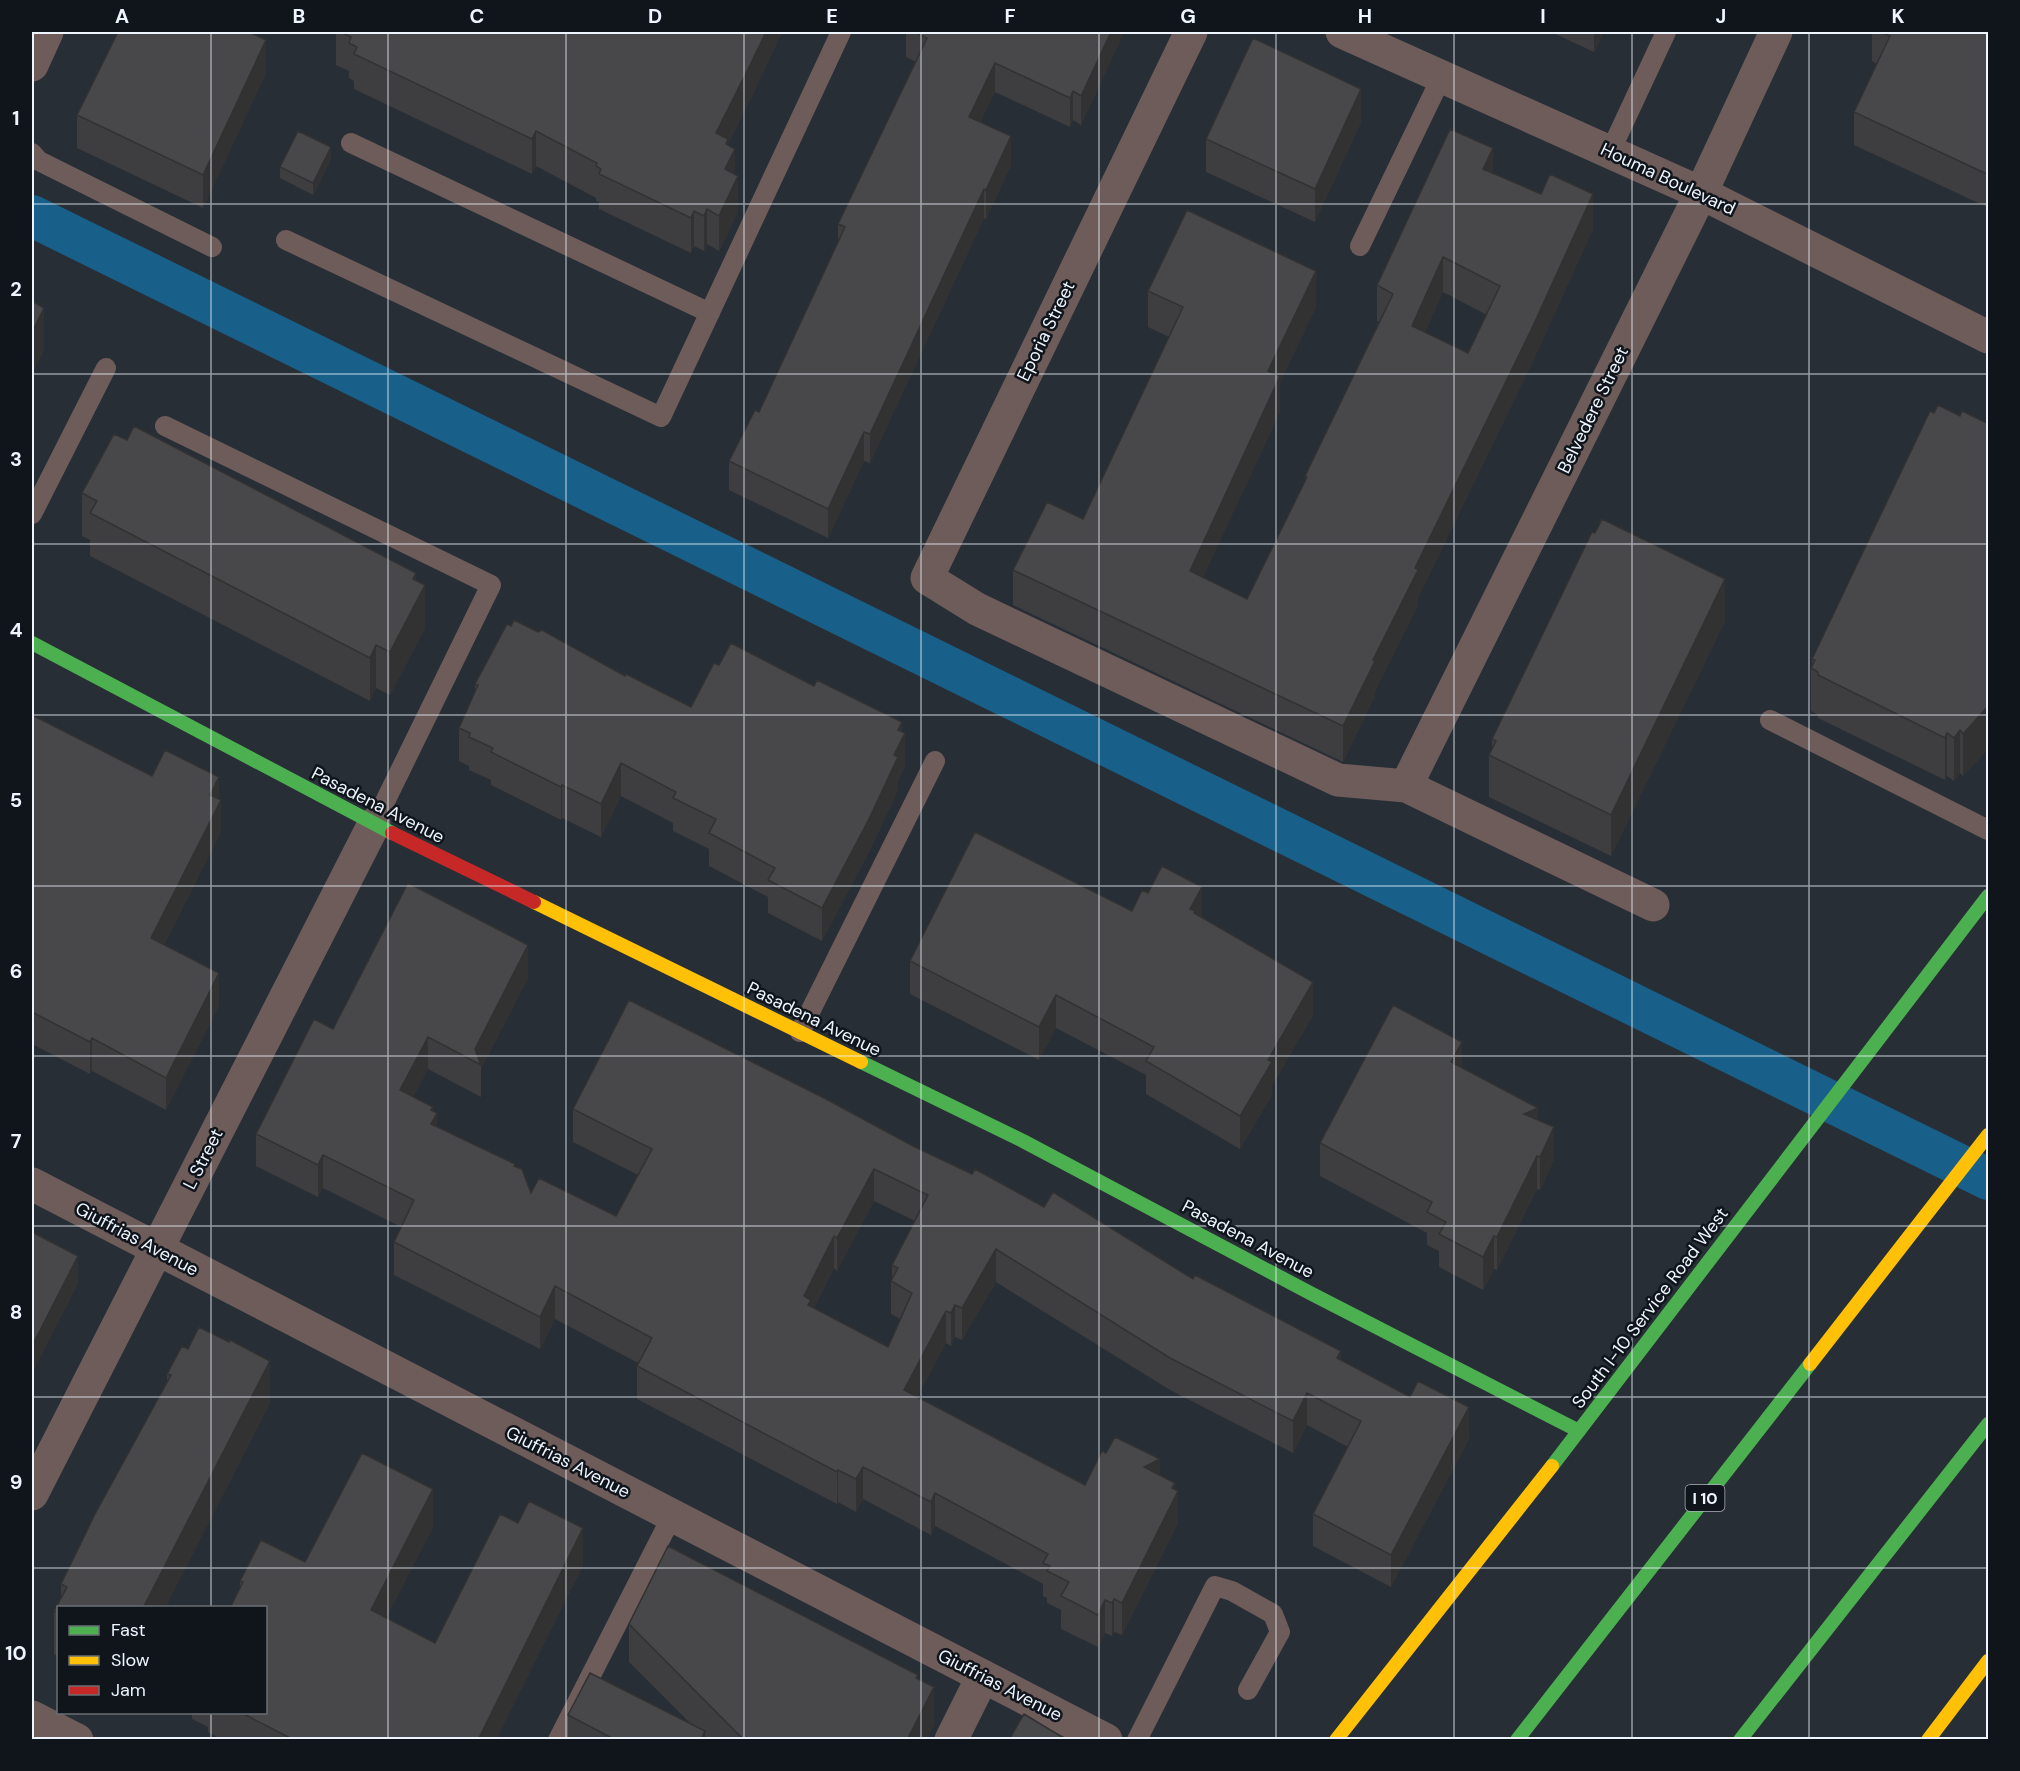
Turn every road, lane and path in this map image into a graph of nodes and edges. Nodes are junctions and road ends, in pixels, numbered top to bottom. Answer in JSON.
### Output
{"nodes":[{"id":1,"x":47,"y":32,"type":"edge"},
{"id":2,"x":841,"y":32,"type":"edge"},
{"id":3,"x":1191,"y":32,"type":"edge"},
{"id":4,"x":1342,"y":32,"type":"edge"},
{"id":5,"x":1666,"y":32,"type":"edge"},
{"id":6,"x":1776,"y":32,"type":"edge"},
{"id":7,"x":32,"y":65,"type":"edge"},
{"id":8,"x":1442,"y":76,"type":"junction"},
{"id":9,"x":351,"y":143,"type":"dead end"},
{"id":10,"x":32,"y":153,"type":"edge"},
{"id":11,"x":1610,"y":153,"type":"junction"},
{"id":12,"x":1701,"y":193,"type":"junction"},
{"id":13,"x":286,"y":240,"type":"dead end"},
{"id":14,"x":1360,"y":246,"type":"dead end"},
{"id":15,"x":212,"y":248,"type":"dead end"},
{"id":16,"x":711,"y":313,"type":"junction"},
{"id":17,"x":1989,"y":337,"type":"edge"},
{"id":18,"x":106,"y":368,"type":"dead end"},
{"id":19,"x":165,"y":426,"type":"dead end"},
{"id":20,"x":32,"y":514,"type":"edge"},
{"id":21,"x":32,"y":643,"type":"edge"},
{"id":22,"x":1770,"y":720,"type":"dead end"},
{"id":23,"x":935,"y":761,"type":"dead end"},
{"id":24,"x":1406,"y":786,"type":"junction"},
{"id":25,"x":374,"y":824,"type":"junction"},
{"id":26,"x":1989,"y":831,"type":"edge"},
{"id":27,"x":1989,"y":896,"type":"edge"},
{"id":28,"x":1653,"y":905,"type":"dead end"},
{"id":29,"x":800,"y":1032,"type":"junction"},
{"id":30,"x":1989,"y":1136,"type":"edge"},
{"id":31,"x":32,"y":1184,"type":"edge"},
{"id":32,"x":157,"y":1250,"type":"junction"},
{"id":33,"x":1989,"y":1424,"type":"edge"},
{"id":34,"x":1578,"y":1431,"type":"junction"},
{"id":35,"x":32,"y":1494,"type":"edge"},
{"id":36,"x":672,"y":1516,"type":"junction"},
{"id":37,"x":1989,"y":1661,"type":"edge"},
{"id":38,"x":983,"y":1676,"type":"junction"},
{"id":39,"x":1248,"y":1690,"type":"dead end"},
{"id":40,"x":32,"y":1717,"type":"edge"},
{"id":41,"x":77,"y":1740,"type":"edge"},
{"id":42,"x":558,"y":1740,"type":"edge"},
{"id":43,"x":951,"y":1740,"type":"edge"},
{"id":44,"x":1106,"y":1740,"type":"edge"},
{"id":45,"x":1137,"y":1740,"type":"edge"},
{"id":46,"x":1336,"y":1740,"type":"edge"},
{"id":47,"x":1516,"y":1740,"type":"edge"},
{"id":48,"x":1740,"y":1740,"type":"edge"},
{"id":49,"x":1928,"y":1740,"type":"edge"}],
"edges":[{"from":1,"to":7,"type":"street"},
{"from":2,"to":16,"type":"lane"},
{"from":3,"to":24,"type":"street","name":"Eporia Street"},
{"from":4,"to":8,"type":"street","name":"Houma Boulevard"},
{"from":5,"to":11,"type":"lane"},
{"from":6,"to":12,"type":"street","name":"Belvedere Street"},
{"from":8,"to":11,"type":"street","name":"Houma Boulevard"},
{"from":8,"to":14,"type":"lane"},
{"from":9,"to":16,"type":"lane"},
{"from":10,"to":15,"type":"lane"},
{"from":11,"to":12,"type":"street","name":"Houma Boulevard"},
{"from":12,"to":17,"type":"street","name":"Houma Boulevard"},
{"from":12,"to":24,"type":"street","name":"Belvedere Street"},
{"from":13,"to":16,"type":"lane"},
{"from":18,"to":20,"type":"lane"},
{"from":19,"to":25,"type":"lane"},
{"from":21,"to":25,"type":"main road","name":"Pasadena Avenue"},
{"from":22,"to":26,"type":"lane"},
{"from":23,"to":29,"type":"lane"},
{"from":24,"to":28,"type":"street"},
{"from":25,"to":29,"type":"main road","name":"Pasadena Avenue"},
{"from":25,"to":32,"type":"street","name":"L Street"},
{"from":27,"to":34,"type":"main road","name":"South I-10 Service Road West"},
{"from":29,"to":34,"type":"main road","name":"Pasadena Avenue"},
{"from":30,"to":47,"type":"main road","number":"I 10"},
{"from":31,"to":32,"type":"street","name":"Giuffrias Avenue"},
{"from":32,"to":35,"type":"street","name":"L Street"},
{"from":32,"to":36,"type":"street","name":"Giuffrias Avenue"},
{"from":33,"to":48,"type":"main road"},
{"from":34,"to":46,"type":"main road","name":"South I-10 Service Road West"},
{"from":36,"to":38,"type":"street","name":"Giuffrias Avenue"},
{"from":36,"to":42,"type":"lane"},
{"from":37,"to":49,"type":"main road"},
{"from":38,"to":43,"type":"street"},
{"from":38,"to":44,"type":"street","name":"Giuffrias Avenue"},
{"from":39,"to":45,"type":"lane"},
{"from":40,"to":41,"type":"street"}]}
